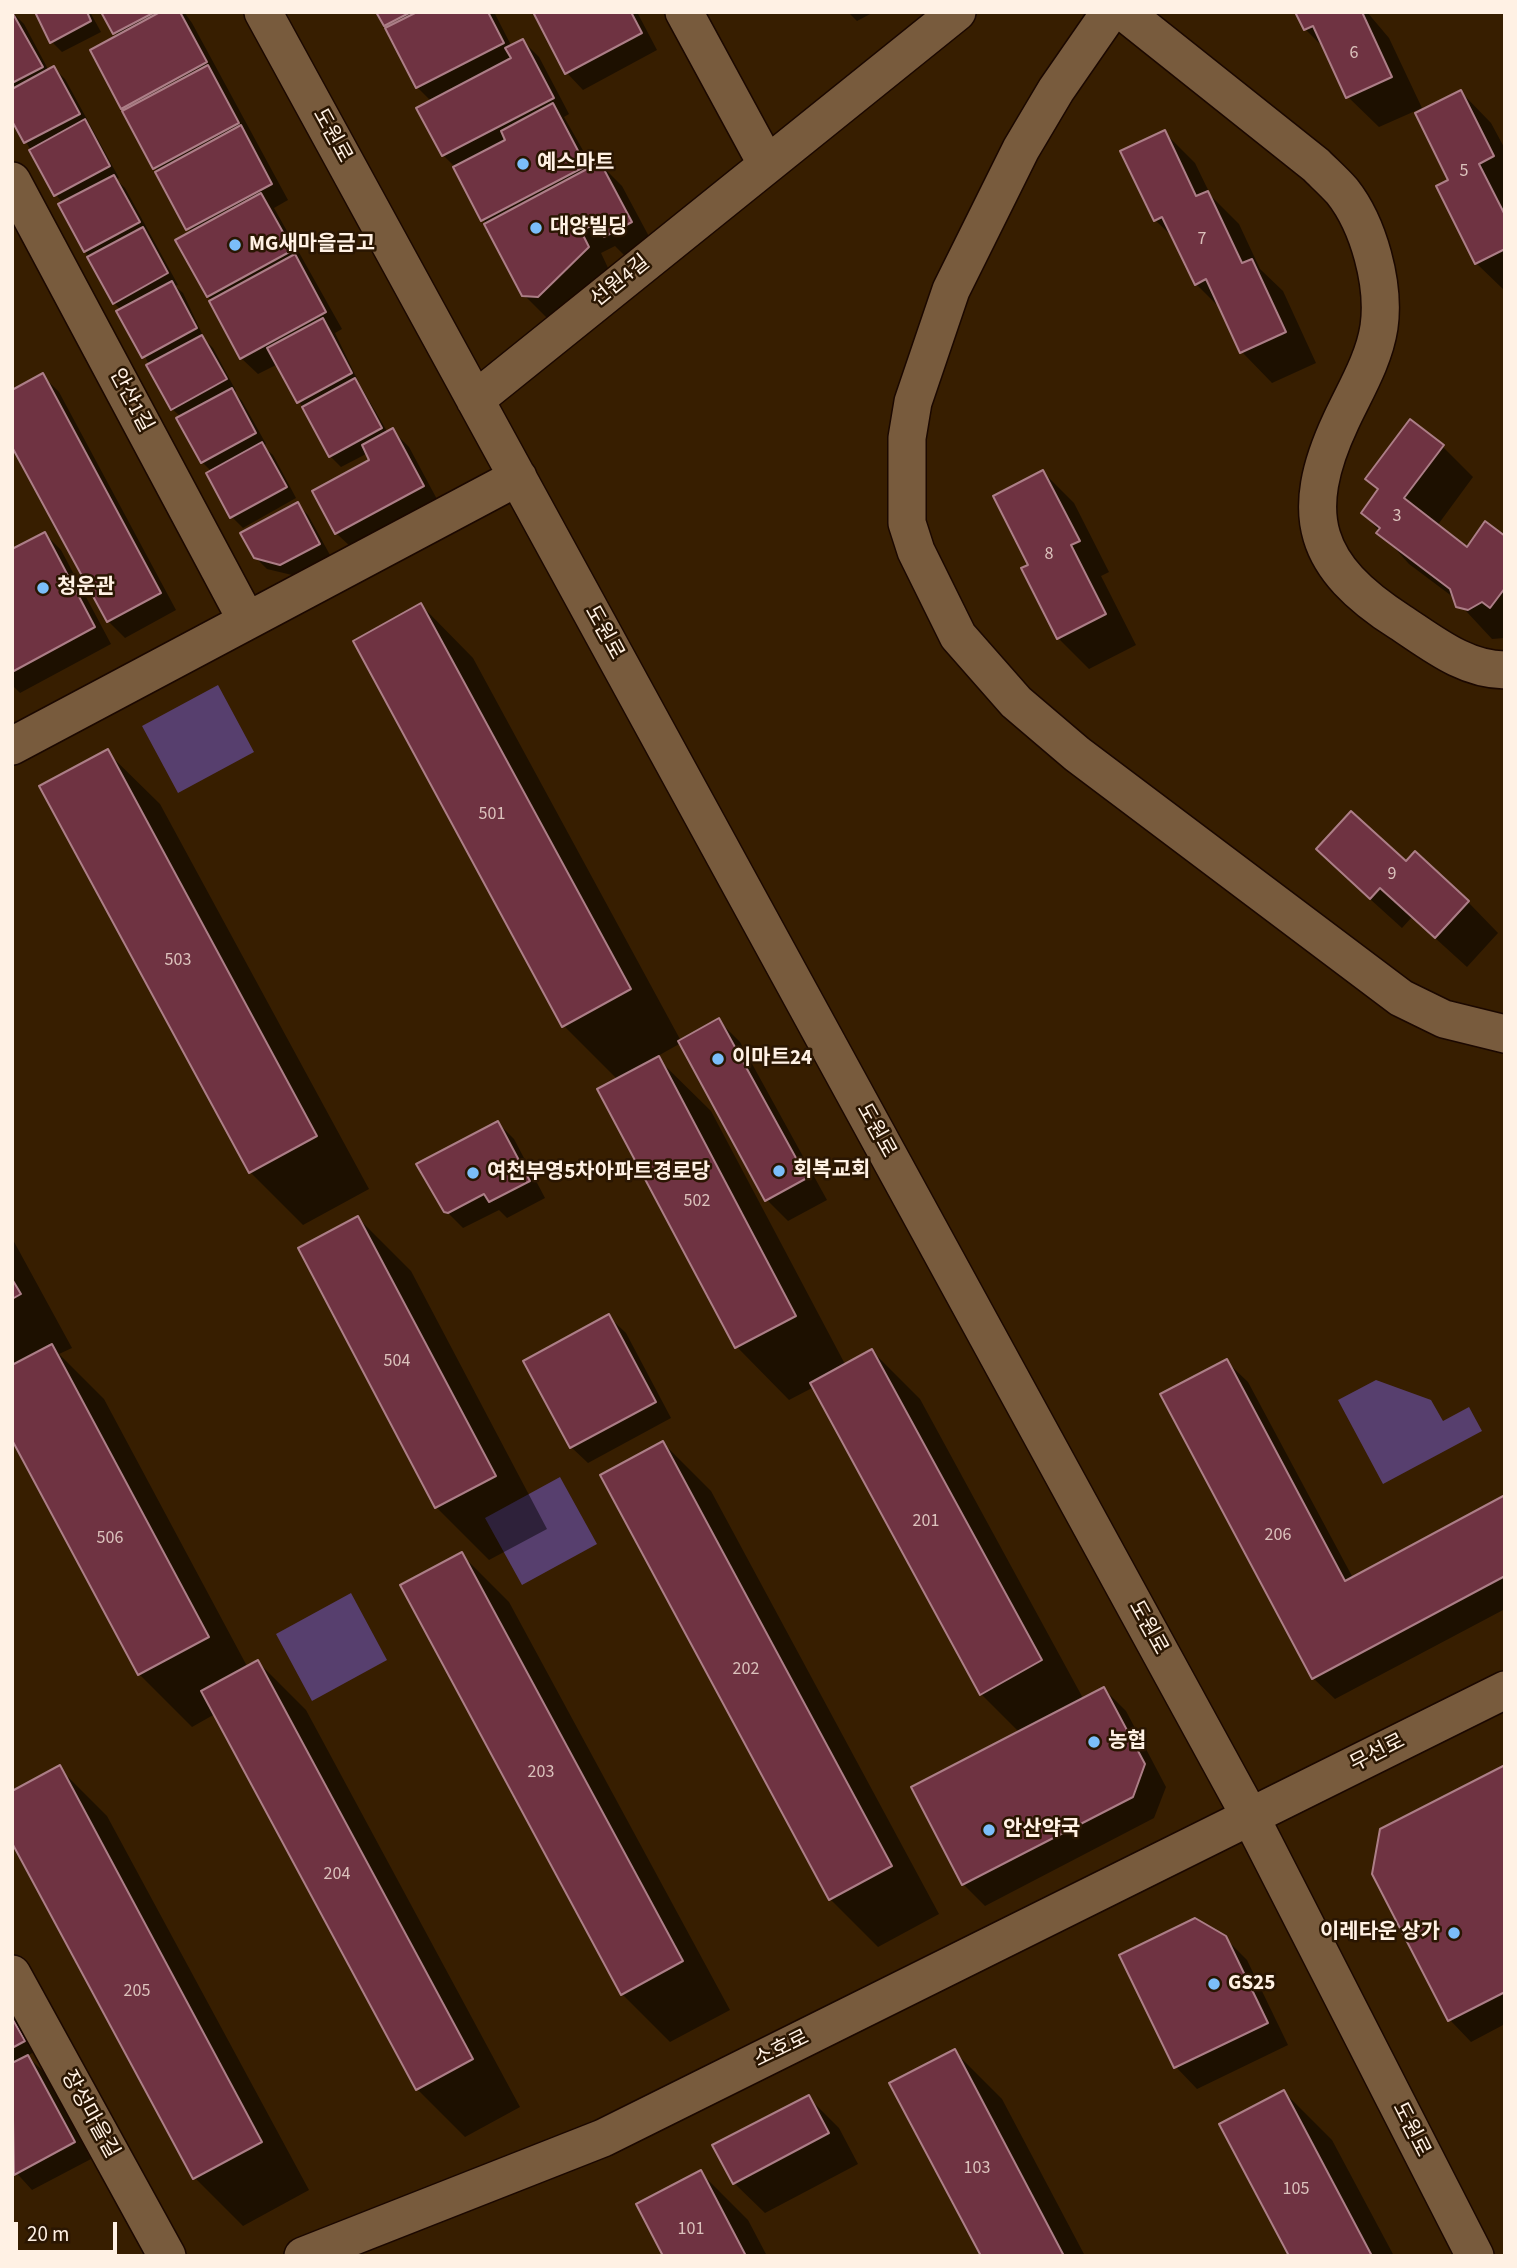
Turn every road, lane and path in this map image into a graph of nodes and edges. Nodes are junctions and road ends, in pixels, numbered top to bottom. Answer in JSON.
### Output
{"nodes":[{"id":1,"x":263,"y":12,"type":"edge"},
{"id":2,"x":684,"y":12,"type":"edge"},
{"id":3,"x":957,"y":12,"type":"edge"},
{"id":4,"x":1110,"y":12,"type":"edge"},
{"id":5,"x":1124,"y":12,"type":"edge"},
{"id":6,"x":766,"y":163,"type":"junction"},
{"id":7,"x":12,"y":181,"type":"edge"},
{"id":8,"x":475,"y":400,"type":"junction"},
{"id":9,"x":518,"y":477,"type":"junction"},
{"id":10,"x":247,"y":621,"type":"junction"},
{"id":11,"x":1505,"y":670,"type":"edge"},
{"id":12,"x":12,"y":746,"type":"edge"},
{"id":13,"x":1505,"y":1034,"type":"edge"},
{"id":14,"x":1505,"y":1690,"type":"edge"},
{"id":15,"x":1251,"y":1818,"type":"junction"},
{"id":16,"x":12,"y":1974,"type":"edge"},
{"id":17,"x":167,"y":2256,"type":"edge"},
{"id":18,"x":303,"y":2256,"type":"edge"},
{"id":19,"x":1475,"y":2256,"type":"edge"}],
"edges":[{"from":1,"to":8,"type":"street","name":"도원로"},
{"from":2,"to":6,"type":"street"},
{"from":3,"to":6,"type":"street","name":"선원4길"},
{"from":4,"to":13,"type":"street"},
{"from":5,"to":11,"type":"street"},
{"from":6,"to":8,"type":"street","name":"선원4길"},
{"from":7,"to":10,"type":"street","name":"안산1길"},
{"from":8,"to":9,"type":"street","name":"도원로"},
{"from":9,"to":10,"type":"street"},
{"from":9,"to":15,"type":"street","name":"도원로"},
{"from":10,"to":12,"type":"street"},
{"from":14,"to":15,"type":"street","name":"무선로"},
{"from":15,"to":18,"type":"street","name":"소호로"},
{"from":15,"to":19,"type":"street","name":"도원로"},
{"from":16,"to":17,"type":"street","name":"장성마을길"}]}
